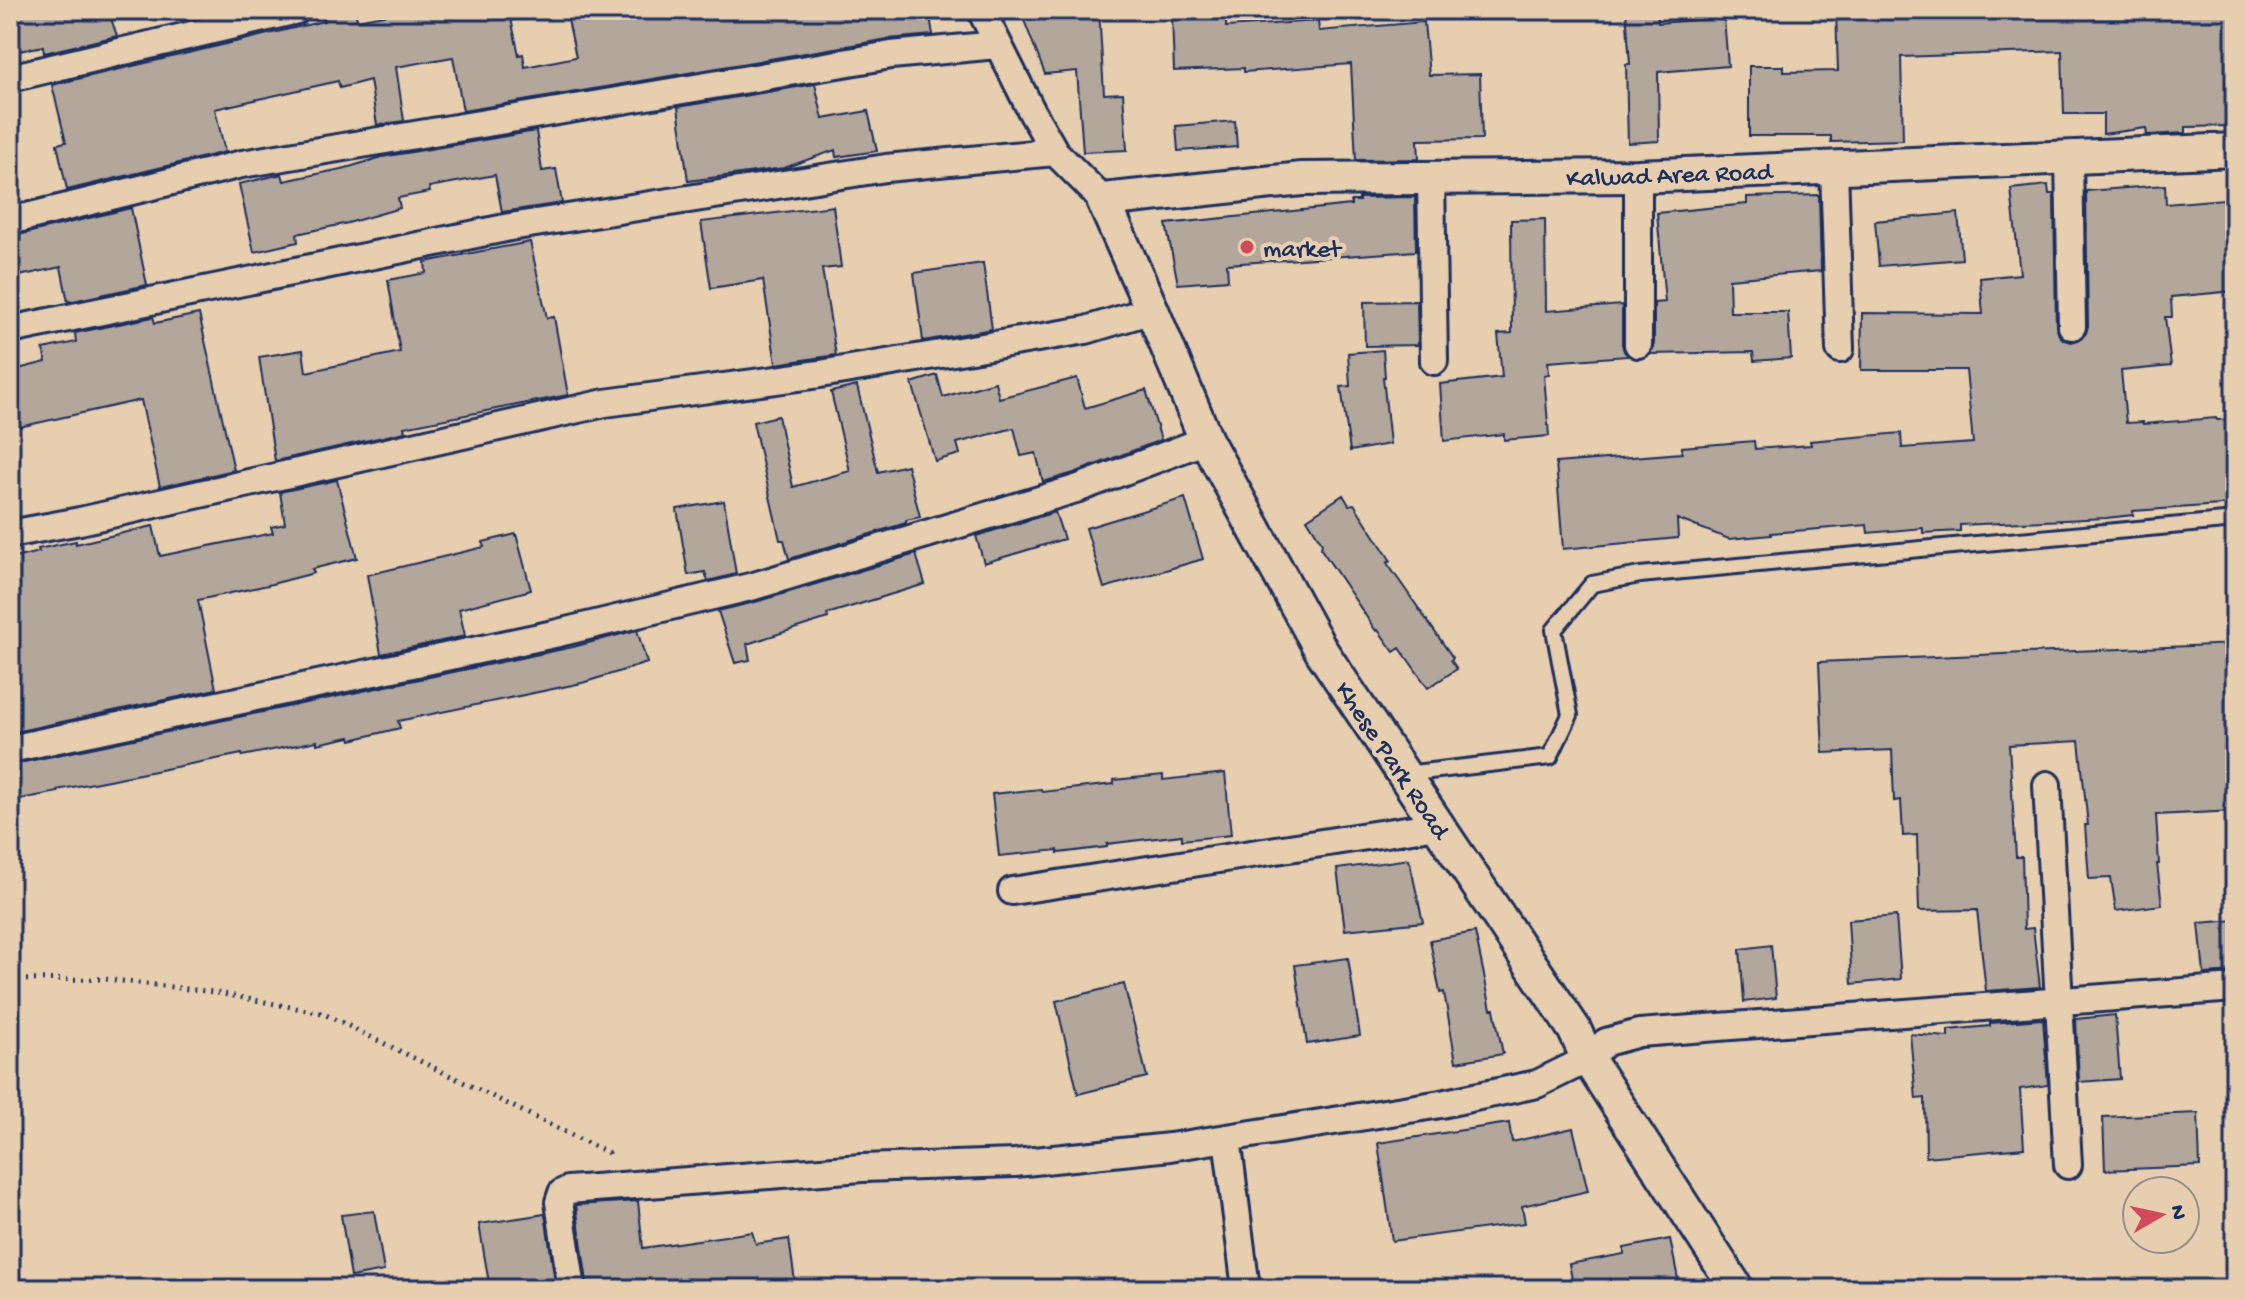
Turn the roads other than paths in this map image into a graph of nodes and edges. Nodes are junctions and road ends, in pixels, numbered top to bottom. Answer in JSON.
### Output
{"nodes":[{"id":1,"x":297,"y":10,"type":"edge"},
{"id":2,"x":981,"y":10,"type":"edge"},
{"id":3,"x":997,"y":45,"type":"junction"},
{"id":4,"x":10,"y":78,"type":"edge"},
{"id":5,"x":2235,"y":150,"type":"edge"},
{"id":6,"x":1055,"y":152,"type":"junction"},
{"id":7,"x":2069,"y":158,"type":"junction"},
{"id":8,"x":1834,"y":168,"type":"junction"},
{"id":9,"x":1638,"y":176,"type":"junction"},
{"id":10,"x":1431,"y":177,"type":"junction"},
{"id":11,"x":1103,"y":200,"type":"junction"},
{"id":12,"x":10,"y":221,"type":"edge"},
{"id":13,"x":1152,"y":310,"type":"junction"},
{"id":14,"x":2072,"y":326,"type":"dead end"},
{"id":15,"x":10,"y":330,"type":"edge"},
{"id":16,"x":1638,"y":344,"type":"dead end"},
{"id":17,"x":1840,"y":349,"type":"dead end"},
{"id":18,"x":1434,"y":361,"type":"dead end"},
{"id":19,"x":1206,"y":440,"type":"junction"},
{"id":20,"x":2235,"y":520,"type":"edge"},
{"id":21,"x":10,"y":534,"type":"edge"},
{"id":22,"x":10,"y":749,"type":"edge"},
{"id":23,"x":1404,"y":774,"type":"junction"},
{"id":24,"x":2047,"y":785,"type":"dead end"},
{"id":25,"x":1438,"y":825,"type":"junction"},
{"id":26,"x":1012,"y":891,"type":"dead end"},
{"id":27,"x":2235,"y":988,"type":"edge"},
{"id":28,"x":2059,"y":1002,"type":"junction"},
{"id":29,"x":1588,"y":1059,"type":"junction"},
{"id":30,"x":1227,"y":1138,"type":"junction"},
{"id":31,"x":2068,"y":1165,"type":"dead end"},
{"id":32,"x":572,"y":1289,"type":"edge"},
{"id":33,"x":1246,"y":1289,"type":"edge"},
{"id":34,"x":1737,"y":1289,"type":"edge"}],
"edges":[{"from":1,"to":4,"type":"street"},
{"from":2,"to":3,"type":"street"},
{"from":3,"to":6,"type":"street"},
{"from":3,"to":12,"type":"street"},
{"from":5,"to":7,"type":"street","name":"Kalwad Area Road"},
{"from":6,"to":11,"type":"street"},
{"from":6,"to":15,"type":"street"},
{"from":7,"to":8,"type":"street","name":"Kalwad Area Road"},
{"from":7,"to":14,"type":"street"},
{"from":8,"to":9,"type":"street","name":"Kalwad Area Road"},
{"from":8,"to":17,"type":"street"},
{"from":9,"to":10,"type":"street","name":"Kalwad Area Road"},
{"from":9,"to":16,"type":"street"},
{"from":10,"to":11,"type":"street","name":"Kalwad Area Road"},
{"from":10,"to":18,"type":"street"},
{"from":11,"to":13,"type":"street","name":"Khese Park Road"},
{"from":13,"to":19,"type":"street","name":"Khese Park Road"},
{"from":13,"to":21,"type":"street"},
{"from":19,"to":22,"type":"street"},
{"from":19,"to":23,"type":"street","name":"Khese Park Road"},
{"from":20,"to":23,"type":"lane"},
{"from":23,"to":25,"type":"street","name":"Khese Park Road"},
{"from":24,"to":28,"type":"street"},
{"from":25,"to":26,"type":"street"},
{"from":25,"to":29,"type":"street","name":"Khese Park Road"},
{"from":27,"to":28,"type":"street"},
{"from":28,"to":29,"type":"street"},
{"from":28,"to":31,"type":"street"},
{"from":29,"to":30,"type":"street"},
{"from":29,"to":34,"type":"street","name":"Khese Park Road"},
{"from":30,"to":32,"type":"street"},
{"from":30,"to":33,"type":"street"}]}
